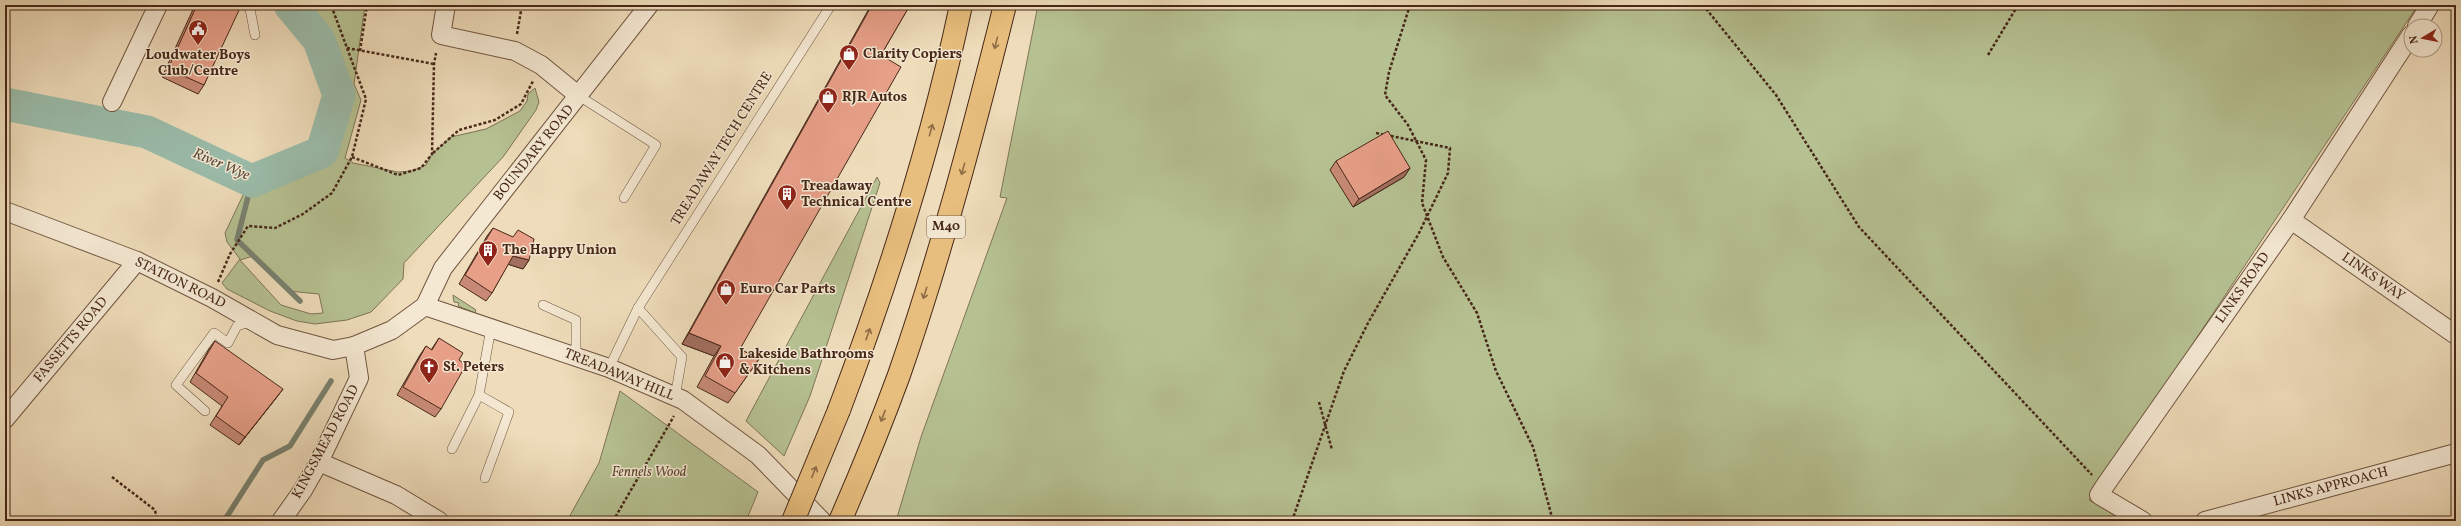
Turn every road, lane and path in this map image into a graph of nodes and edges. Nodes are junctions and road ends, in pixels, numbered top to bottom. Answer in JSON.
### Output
{"nodes":[{"id":1,"x":158,"y":5,"type":"edge"},
{"id":2,"x":246,"y":5,"type":"edge"},
{"id":3,"x":331,"y":5,"type":"edge"},
{"id":4,"x":366,"y":5,"type":"edge"},
{"id":5,"x":446,"y":5,"type":"edge"},
{"id":6,"x":522,"y":5,"type":"edge"},
{"id":7,"x":649,"y":5,"type":"edge"},
{"id":8,"x":830,"y":5,"type":"edge"},
{"id":9,"x":962,"y":5,"type":"edge"},
{"id":10,"x":1005,"y":5,"type":"edge"},
{"id":11,"x":1410,"y":5,"type":"edge"},
{"id":12,"x":1703,"y":5,"type":"edge"},
{"id":13,"x":2018,"y":5,"type":"edge"},
{"id":14,"x":2430,"y":5,"type":"edge"},
{"id":15,"x":2422,"y":18,"type":"edge"},
{"id":16,"x":256,"y":35,"type":"dead end"},
{"id":17,"x":441,"y":35,"type":"junction"},
{"id":18,"x":2403,"y":47,"type":"edge"},
{"id":19,"x":347,"y":48,"type":"junction"},
{"id":20,"x":360,"y":50,"type":"junction"},
{"id":21,"x":515,"y":50,"type":"junction"},
{"id":22,"x":1988,"y":55,"type":"dead end"},
{"id":23,"x":434,"y":64,"type":"junction"},
{"id":24,"x":541,"y":65,"type":"junction"},
{"id":25,"x":579,"y":96,"type":"junction"},
{"id":26,"x":112,"y":102,"type":"dead end"},
{"id":27,"x":1376,"y":133,"type":"dead end"},
{"id":28,"x":1416,"y":140,"type":"junction"},
{"id":29,"x":432,"y":154,"type":"junction"},
{"id":30,"x":352,"y":157,"type":"junction"},
{"id":31,"x":624,"y":198,"type":"dead end"},
{"id":32,"x":5,"y":211,"type":"edge"},
{"id":33,"x":1427,"y":216,"type":"junction"},
{"id":34,"x":2291,"y":220,"type":"junction"},
{"id":35,"x":137,"y":261,"type":"junction"},
{"id":36,"x":212,"y":298,"type":"junction"},
{"id":37,"x":543,"y":305,"type":"dead end"},
{"id":38,"x":425,"y":306,"type":"junction"},
{"id":39,"x":638,"y":308,"type":"junction"},
{"id":40,"x":253,"y":321,"type":"junction"},
{"id":41,"x":490,"y":328,"type":"junction"},
{"id":42,"x":2456,"y":335,"type":"edge"},
{"id":43,"x":354,"y":346,"type":"junction"},
{"id":44,"x":576,"y":356,"type":"junction"},
{"id":45,"x":609,"y":368,"type":"junction"},
{"id":46,"x":479,"y":395,"type":"junction"},
{"id":47,"x":679,"y":399,"type":"junction"},
{"id":48,"x":1319,"y":402,"type":"dead end"},
{"id":49,"x":206,"y":410,"type":"dead end"},
{"id":50,"x":5,"y":419,"type":"edge"},
{"id":51,"x":1326,"y":426,"type":"junction"},
{"id":52,"x":452,"y":449,"type":"dead end"},
{"id":53,"x":1332,"y":450,"type":"dead end"},
{"id":54,"x":2456,"y":453,"type":"edge"},
{"id":55,"x":319,"y":462,"type":"junction"},
{"id":56,"x":112,"y":477,"type":"dead end"},
{"id":57,"x":485,"y":478,"type":"dead end"},
{"id":58,"x":2104,"y":487,"type":"junction"},
{"id":59,"x":157,"y":521,"type":"edge"},
{"id":60,"x":281,"y":521,"type":"edge"},
{"id":61,"x":440,"y":521,"type":"edge"},
{"id":62,"x":612,"y":521,"type":"edge"},
{"id":63,"x":793,"y":521,"type":"edge"},
{"id":64,"x":822,"y":521,"type":"edge"},
{"id":65,"x":840,"y":521,"type":"edge"},
{"id":66,"x":1292,"y":521,"type":"edge"},
{"id":67,"x":1553,"y":521,"type":"edge"},
{"id":68,"x":2144,"y":521,"type":"edge"},
{"id":69,"x":2205,"y":521,"type":"edge"}],
"edges":[{"from":1,"to":26,"type":"street"},
{"from":2,"to":16,"type":"lane"},
{"from":3,"to":19,"type":"path"},
{"from":4,"to":20,"type":"path"},
{"from":5,"to":17,"type":"street"},
{"from":6,"to":21,"type":"path"},
{"from":7,"to":25,"type":"street","name":"BOUNDARY ROAD"},
{"from":8,"to":39,"type":"lane","name":"TREADAWAY TECH CENTRE"},
{"from":63,"to":9,"type":"highway","number":"M40","one_way":true,"bridge":true},
{"from":10,"to":65,"type":"highway","number":"M40","one_way":true},
{"from":11,"to":28,"type":"path"},
{"from":12,"to":58,"type":"path"},
{"from":13,"to":22,"type":"path"},
{"from":14,"to":15,"type":"street"},
{"from":17,"to":21,"type":"street"},
{"from":17,"to":23,"type":"path"},
{"from":18,"to":34,"type":"street","name":"LINKS ROAD"},
{"from":19,"to":20,"type":"path"},
{"from":19,"to":30,"type":"path"},
{"from":20,"to":23,"type":"path"},
{"from":21,"to":24,"type":"street"},
{"from":23,"to":29,"type":"path"},
{"from":24,"to":25,"type":"street"},
{"from":24,"to":29,"type":"path"},
{"from":25,"to":31,"type":"lane"},
{"from":25,"to":38,"type":"street","name":"BOUNDARY ROAD"},
{"from":27,"to":28,"type":"path"},
{"from":28,"to":33,"type":"path"},
{"from":28,"to":33,"type":"path"},
{"from":29,"to":30,"type":"path"},
{"from":30,"to":36,"type":"path"},
{"from":32,"to":35,"type":"street","name":"STATION ROAD"},
{"from":33,"to":51,"type":"path"},
{"from":33,"to":67,"type":"path"},
{"from":34,"to":42,"type":"street","name":"LINKS WAY"},
{"from":34,"to":58,"type":"street","name":"LINKS ROAD"},
{"from":35,"to":36,"type":"street","name":"STATION ROAD"},
{"from":35,"to":50,"type":"street","name":"FASSETTS ROAD"},
{"from":36,"to":40,"type":"street","name":"STATION ROAD"},
{"from":37,"to":44,"type":"lane"},
{"from":38,"to":41,"type":"street","name":"TREADAWAY HILL"},
{"from":38,"to":43,"type":"street"},
{"from":39,"to":45,"type":"lane","name":"TREADAWAY TECH CENTRE"},
{"from":39,"to":47,"type":"lane"},
{"from":40,"to":43,"type":"street","name":"STATION ROAD"},
{"from":40,"to":49,"type":"lane"},
{"from":41,"to":44,"type":"street","name":"TREADAWAY HILL"},
{"from":41,"to":46,"type":"lane"},
{"from":43,"to":55,"type":"street","name":"KINGSMEAD ROAD"},
{"from":44,"to":45,"type":"street","name":"TREADAWAY HILL"},
{"from":45,"to":47,"type":"street","name":"TREADAWAY HILL"},
{"from":46,"to":52,"type":"lane"},
{"from":46,"to":57,"type":"lane"},
{"from":47,"to":62,"type":"path"},
{"from":47,"to":64,"type":"street","name":"TREADAWAY HILL"},
{"from":48,"to":51,"type":"path"},
{"from":51,"to":53,"type":"path"},
{"from":51,"to":66,"type":"path"},
{"from":54,"to":69,"type":"street","name":"LINKS APPROACH"},
{"from":55,"to":60,"type":"street","name":"KINGSMEAD ROAD"},
{"from":55,"to":61,"type":"street"},
{"from":56,"to":59,"type":"path"},
{"from":58,"to":68,"type":"street"}]}
